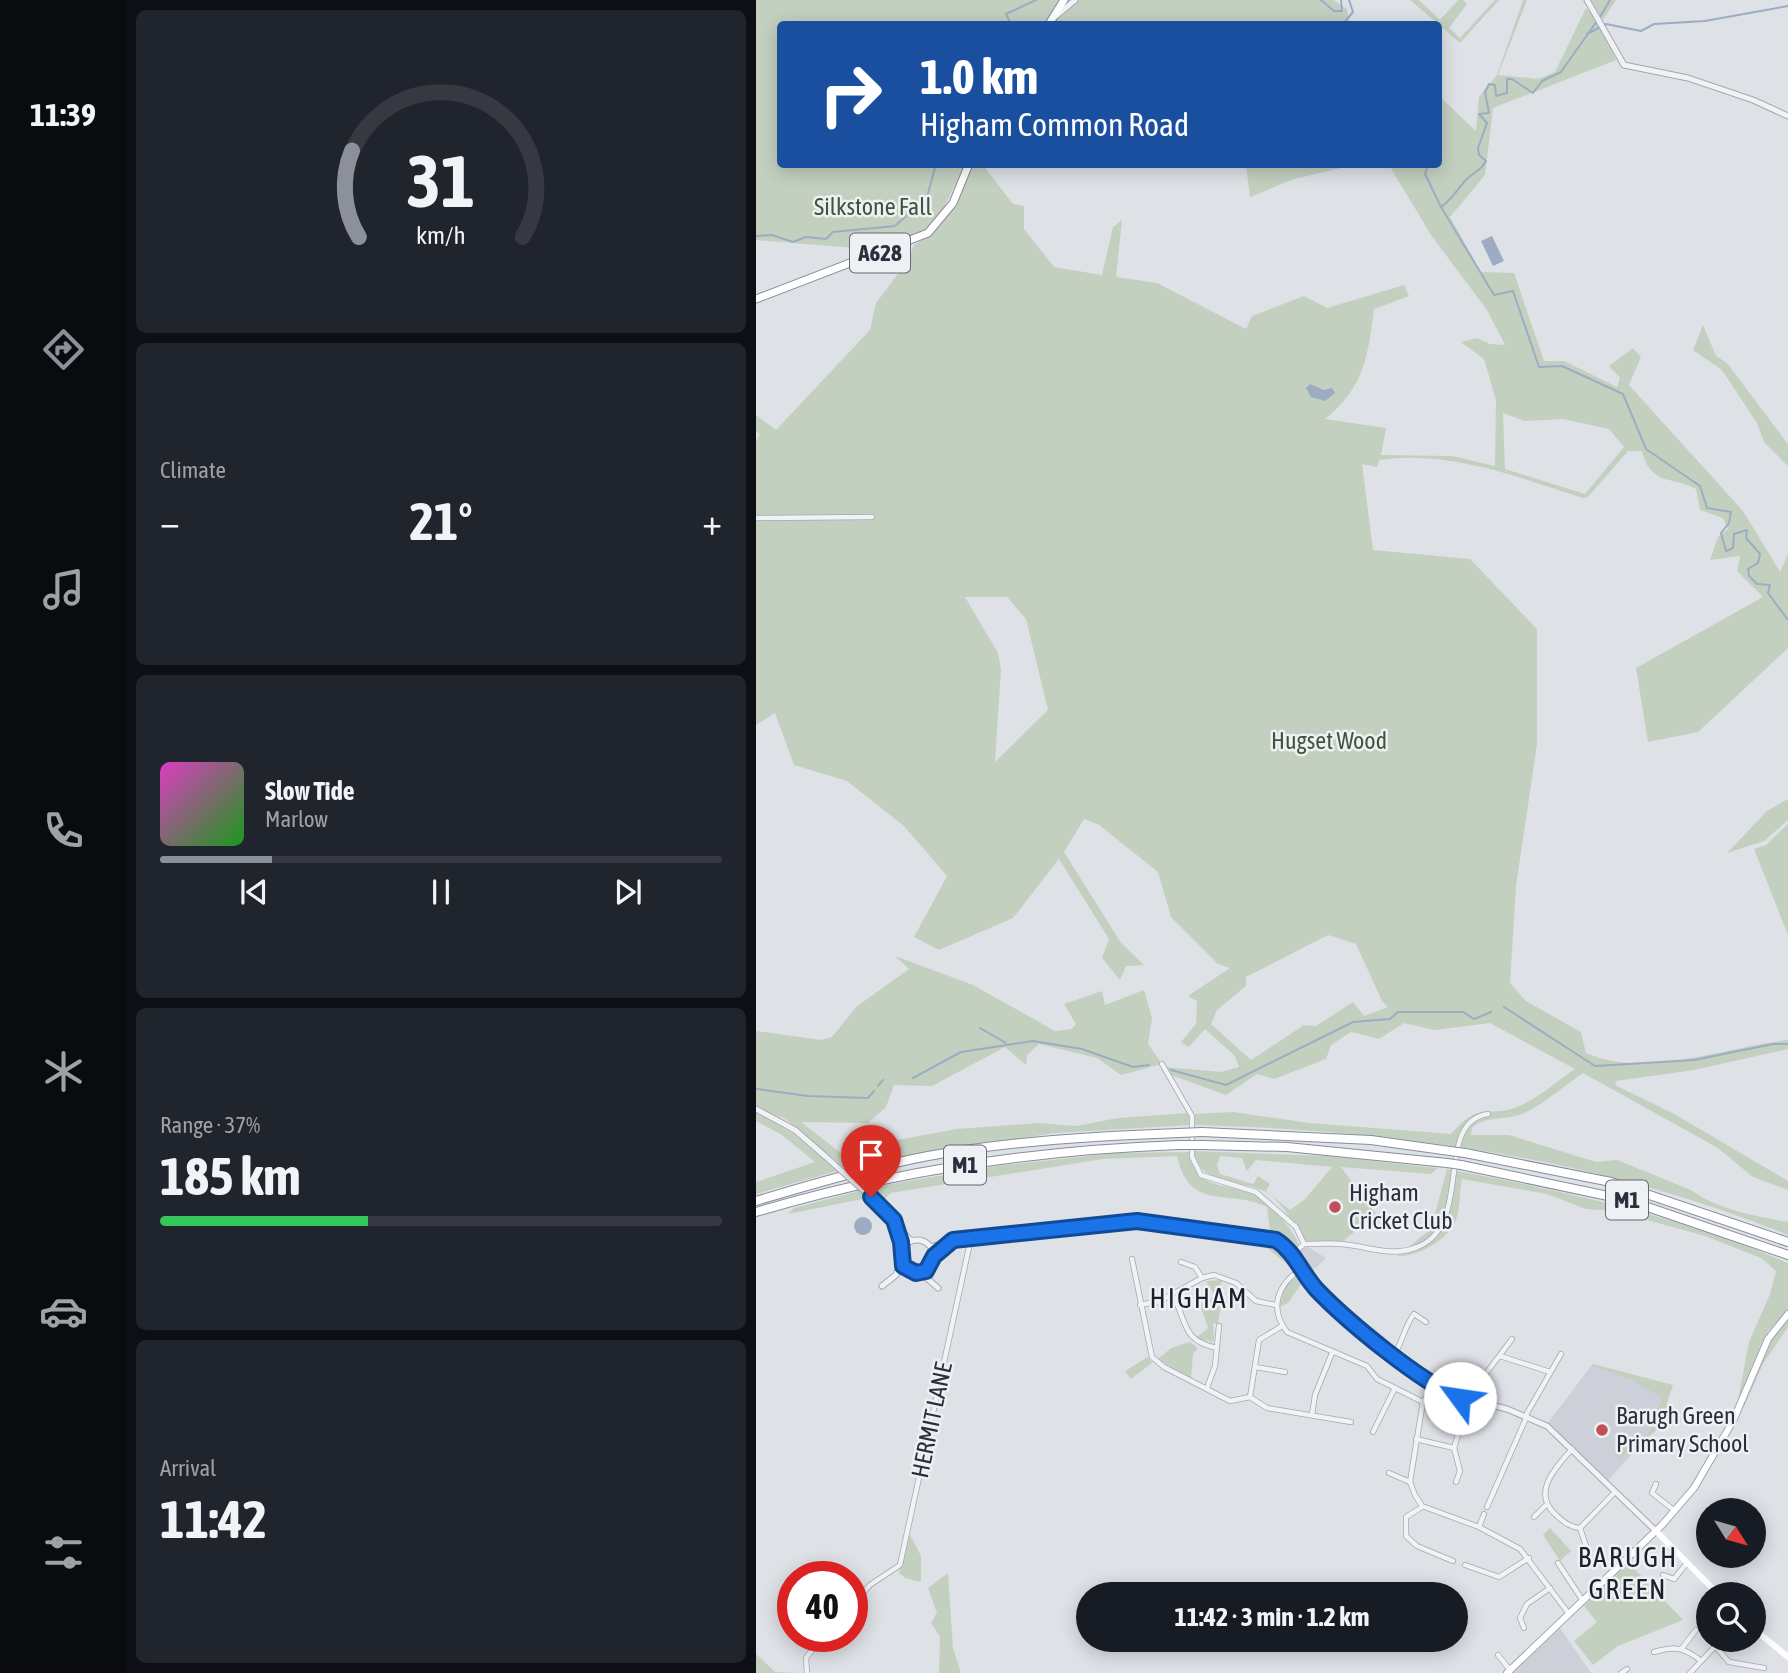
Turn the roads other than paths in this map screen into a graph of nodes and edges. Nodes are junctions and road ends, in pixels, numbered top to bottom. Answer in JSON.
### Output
{"nodes":[{"id":1,"x":1065,"y":0,"type":"edge"},
{"id":2,"x":1075,"y":0,"type":"edge"},
{"id":3,"x":1587,"y":0,"type":"edge"},
{"id":4,"x":1052,"y":21,"type":"edge"},
{"id":5,"x":1052,"y":21,"type":"edge"},
{"id":6,"x":1788,"y":116,"type":"edge"},
{"id":7,"x":967,"y":168,"type":"edge"},
{"id":8,"x":756,"y":299,"type":"edge"},
{"id":9,"x":872,"y":517,"type":"dead end"},
{"id":10,"x":756,"y":518,"type":"edge"},
{"id":11,"x":1162,"y":1064,"type":"dead end"},
{"id":12,"x":756,"y":1109,"type":"edge"},
{"id":13,"x":1488,"y":1114,"type":"dead end"},
{"id":14,"x":756,"y":1201,"type":"edge"},
{"id":15,"x":756,"y":1212,"type":"edge"},
{"id":16,"x":894,"y":1220,"type":"junction"},
{"id":17,"x":971,"y":1238,"type":"junction"},
{"id":18,"x":953,"y":1240,"type":"junction"},
{"id":19,"x":911,"y":1241,"type":"junction"},
{"id":20,"x":1788,"y":1242,"type":"edge"},
{"id":21,"x":1304,"y":1244,"type":"junction"},
{"id":22,"x":931,"y":1247,"type":"junction"},
{"id":23,"x":901,"y":1251,"type":"junction"},
{"id":24,"x":1293,"y":1255,"type":"junction"},
{"id":25,"x":1788,"y":1255,"type":"edge"},
{"id":26,"x":934,"y":1256,"type":"junction"},
{"id":27,"x":1132,"y":1259,"type":"dead end"},
{"id":28,"x":901,"y":1261,"type":"junction"},
{"id":29,"x":1181,"y":1262,"type":"dead end"},
{"id":30,"x":930,"y":1267,"type":"junction"},
{"id":31,"x":1301,"y":1269,"type":"junction"},
{"id":32,"x":911,"y":1273,"type":"junction"},
{"id":33,"x":921,"y":1273,"type":"junction"},
{"id":34,"x":1202,"y":1278,"type":"junction"},
{"id":35,"x":1172,"y":1296,"type":"junction"},
{"id":36,"x":1140,"y":1305,"type":"junction"},
{"id":37,"x":1276,"y":1305,"type":"junction"},
{"id":38,"x":1788,"y":1314,"type":"edge"},
{"id":39,"x":1426,"y":1322,"type":"dead end"},
{"id":40,"x":1282,"y":1325,"type":"junction"},
{"id":41,"x":1220,"y":1326,"type":"dead end"},
{"id":42,"x":1512,"y":1339,"type":"dead end"},
{"id":43,"x":1217,"y":1348,"type":"junction"},
{"id":44,"x":1332,"y":1353,"type":"junction"},
{"id":45,"x":1561,"y":1354,"type":"dead end"},
{"id":46,"x":1394,"y":1355,"type":"junction"},
{"id":47,"x":1500,"y":1356,"type":"junction"},
{"id":48,"x":1255,"y":1367,"type":"junction"},
{"id":49,"x":1285,"y":1372,"type":"dead end"},
{"id":50,"x":1550,"y":1372,"type":"junction"},
{"id":51,"x":1435,"y":1384,"type":"junction"},
{"id":52,"x":1207,"y":1388,"type":"junction"},
{"id":53,"x":1395,"y":1388,"type":"junction"},
{"id":54,"x":1250,"y":1397,"type":"junction"},
{"id":55,"x":1466,"y":1400,"type":"junction"},
{"id":56,"x":1423,"y":1402,"type":"junction"},
{"id":57,"x":1312,"y":1415,"type":"junction"},
{"id":58,"x":1526,"y":1416,"type":"junction"},
{"id":59,"x":1352,"y":1422,"type":"dead end"},
{"id":60,"x":1459,"y":1431,"type":"dead end"},
{"id":61,"x":1373,"y":1432,"type":"dead end"},
{"id":62,"x":1416,"y":1439,"type":"junction"},
{"id":63,"x":1454,"y":1448,"type":"junction"},
{"id":64,"x":1572,"y":1449,"type":"junction"},
{"id":65,"x":1390,"y":1473,"type":"dead end"},
{"id":66,"x":1410,"y":1482,"type":"junction"},
{"id":67,"x":1456,"y":1482,"type":"dead end"},
{"id":68,"x":1656,"y":1484,"type":"dead end"},
{"id":69,"x":1615,"y":1492,"type":"junction"},
{"id":70,"x":1422,"y":1506,"type":"junction"},
{"id":71,"x":1545,"y":1506,"type":"junction"},
{"id":72,"x":1487,"y":1507,"type":"dead end"},
{"id":73,"x":1675,"y":1511,"type":"junction"},
{"id":74,"x":1484,"y":1514,"type":"dead end"},
{"id":75,"x":1534,"y":1517,"type":"dead end"},
{"id":76,"x":1479,"y":1527,"type":"junction"},
{"id":77,"x":1580,"y":1528,"type":"junction"},
{"id":78,"x":1656,"y":1531,"type":"junction"},
{"id":79,"x":1451,"y":1558,"type":"dead end"},
{"id":80,"x":1529,"y":1558,"type":"junction"},
{"id":81,"x":1583,"y":1560,"type":"dead end"},
{"id":82,"x":1558,"y":1563,"type":"dead end"},
{"id":83,"x":1687,"y":1563,"type":"junction"},
{"id":84,"x":1465,"y":1564,"type":"dead end"},
{"id":85,"x":1663,"y":1575,"type":"dead end"},
{"id":86,"x":1706,"y":1582,"type":"edge"},
{"id":87,"x":868,"y":1587,"type":"edge"},
{"id":88,"x":1550,"y":1588,"type":"junction"},
{"id":89,"x":1583,"y":1601,"type":"junction"},
{"id":90,"x":1569,"y":1614,"type":"junction"},
{"id":91,"x":1524,"y":1628,"type":"dead end"},
{"id":92,"x":1696,"y":1630,"type":"dead end"},
{"id":93,"x":1766,"y":1639,"type":"edge"},
{"id":94,"x":1682,"y":1648,"type":"junction"},
{"id":95,"x":811,"y":1652,"type":"edge"},
{"id":96,"x":1654,"y":1652,"type":"dead end"},
{"id":97,"x":1710,"y":1652,"type":"edge"},
{"id":98,"x":1720,"y":1652,"type":"edge"},
{"id":99,"x":1498,"y":1655,"type":"dead end"},
{"id":100,"x":1788,"y":1657,"type":"edge"},
{"id":101,"x":1700,"y":1660,"type":"junction"},
{"id":102,"x":1764,"y":1668,"type":"dead end"},
{"id":103,"x":1627,"y":1669,"type":"dead end"},
{"id":104,"x":1509,"y":1672,"type":"edge"},
{"id":105,"x":1619,"y":1672,"type":"edge"},
{"id":106,"x":807,"y":1673,"type":"edge"},
{"id":107,"x":1690,"y":1673,"type":"edge"}],
"edges":[{"from":1,"to":4,"type":"highway"},
{"from":2,"to":5,"type":"street"},
{"from":3,"to":6,"type":"street"},
{"from":7,"to":8,"type":"highway","number":"A628"},
{"from":9,"to":10,"type":"street"},
{"from":11,"to":21,"type":"street"},
{"from":12,"to":16,"type":"street","bridge":true},
{"from":13,"to":21,"type":"street"},
{"from":14,"to":20,"type":"highway","number":"M1","bridge":true},
{"from":15,"to":25,"type":"highway","number":"M1","bridge":true},
{"from":16,"to":19,"type":"street"},
{"from":16,"to":23,"type":"street"},
{"from":17,"to":18,"type":"street"},
{"from":17,"to":24,"type":"street"},
{"from":17,"to":87,"type":"street","name":"HERMIT LANE"},
{"from":18,"to":22,"type":"street"},
{"from":18,"to":26,"type":"street"},
{"from":19,"to":22,"type":"street"},
{"from":19,"to":23,"type":"street"},
{"from":21,"to":24,"type":"street"},
{"from":22,"to":26,"type":"street"},
{"from":23,"to":28,"type":"street"},
{"from":24,"to":31,"type":"street"},
{"from":26,"to":30,"type":"street"},
{"from":27,"to":36,"type":"street"},
{"from":28,"to":32,"type":"street"},
{"from":28,"to":32,"type":"street"},
{"from":29,"to":34,"type":"street"},
{"from":30,"to":33,"type":"street"},
{"from":30,"to":33,"type":"street"},
{"from":31,"to":37,"type":"street"},
{"from":31,"to":46,"type":"street"},
{"from":32,"to":33,"type":"street"},
{"from":34,"to":35,"type":"street"},
{"from":34,"to":37,"type":"street"},
{"from":35,"to":36,"type":"street"},
{"from":35,"to":43,"type":"street"},
{"from":36,"to":52,"type":"street"},
{"from":37,"to":40,"type":"street"},
{"from":38,"to":73,"type":"main road"},
{"from":39,"to":46,"type":"street"},
{"from":40,"to":44,"type":"street"},
{"from":40,"to":48,"type":"street"},
{"from":41,"to":43,"type":"street"},
{"from":42,"to":47,"type":"street"},
{"from":43,"to":52,"type":"street"},
{"from":44,"to":53,"type":"street"},
{"from":44,"to":57,"type":"street"},
{"from":45,"to":50,"type":"street"},
{"from":46,"to":51,"type":"street"},
{"from":47,"to":50,"type":"street"},
{"from":47,"to":55,"type":"street"},
{"from":48,"to":49,"type":"street"},
{"from":48,"to":54,"type":"street"},
{"from":50,"to":58,"type":"street"},
{"from":51,"to":55,"type":"street"},
{"from":51,"to":56,"type":"street"},
{"from":52,"to":54,"type":"street"},
{"from":53,"to":56,"type":"street"},
{"from":53,"to":61,"type":"street"},
{"from":54,"to":57,"type":"street"},
{"from":55,"to":58,"type":"street"},
{"from":56,"to":62,"type":"street"},
{"from":57,"to":59,"type":"street"},
{"from":58,"to":64,"type":"street"},
{"from":58,"to":72,"type":"street"},
{"from":60,"to":63,"type":"street"},
{"from":62,"to":63,"type":"street"},
{"from":62,"to":66,"type":"street"},
{"from":63,"to":67,"type":"street"},
{"from":64,"to":69,"type":"street"},
{"from":64,"to":71,"type":"street"},
{"from":65,"to":66,"type":"street"},
{"from":66,"to":70,"type":"street"},
{"from":68,"to":73,"type":"street"},
{"from":69,"to":77,"type":"street"},
{"from":69,"to":78,"type":"street"},
{"from":70,"to":76,"type":"street"},
{"from":70,"to":79,"type":"street"},
{"from":71,"to":75,"type":"street"},
{"from":71,"to":77,"type":"street"},
{"from":73,"to":78,"type":"main road"},
{"from":74,"to":76,"type":"street"},
{"from":76,"to":80,"type":"street"},
{"from":77,"to":81,"type":"street"},
{"from":78,"to":83,"type":"main road"},
{"from":78,"to":89,"type":"main road"},
{"from":80,"to":84,"type":"street"},
{"from":80,"to":88,"type":"street"},
{"from":82,"to":89,"type":"street"},
{"from":83,"to":85,"type":"street"},
{"from":83,"to":86,"type":"main road"},
{"from":88,"to":90,"type":"street"},
{"from":88,"to":91,"type":"street"},
{"from":89,"to":90,"type":"main road"},
{"from":90,"to":104,"type":"main road"},
{"from":92,"to":94,"type":"street"},
{"from":93,"to":100,"type":"main road"},
{"from":94,"to":96,"type":"street"},
{"from":94,"to":101,"type":"street"},
{"from":95,"to":106,"type":"street"},
{"from":97,"to":101,"type":"street"},
{"from":98,"to":102,"type":"street"},
{"from":99,"to":104,"type":"street"},
{"from":101,"to":107,"type":"street"},
{"from":103,"to":105,"type":"street"}]}
